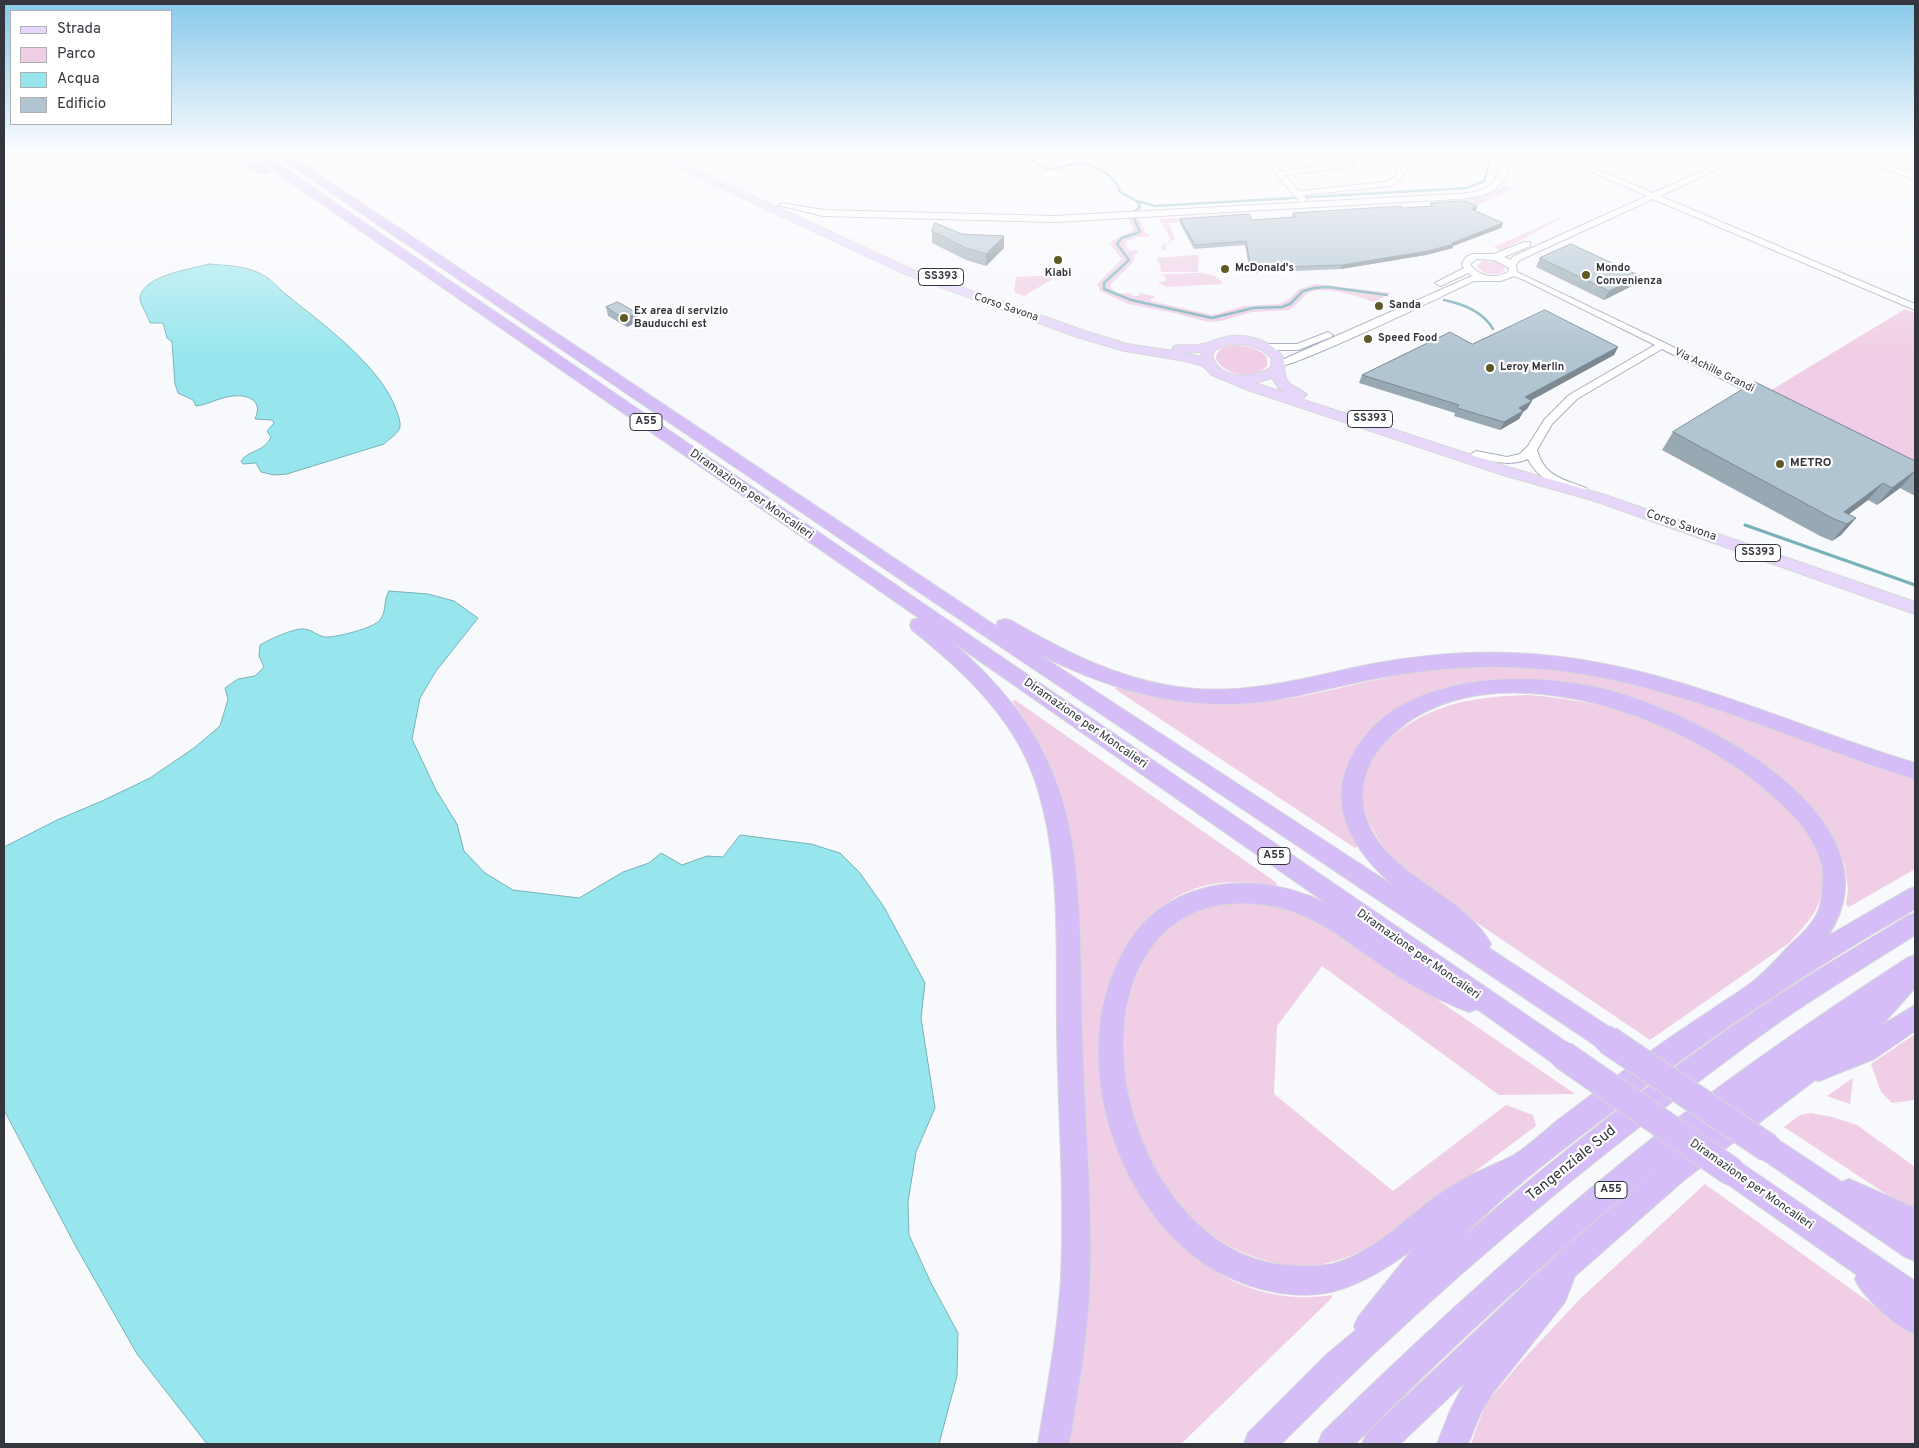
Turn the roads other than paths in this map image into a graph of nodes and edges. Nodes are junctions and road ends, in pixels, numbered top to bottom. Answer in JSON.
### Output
{"nodes":[{"id":1,"x":352,"y":220,"type":"edge"},
{"id":2,"x":379,"y":220,"type":"edge"},
{"id":3,"x":800,"y":220,"type":"edge"},
{"id":4,"x":813,"y":220,"type":"edge"},
{"id":5,"x":1581,"y":220,"type":"edge"},
{"id":6,"x":1602,"y":220,"type":"edge"},
{"id":7,"x":1706,"y":220,"type":"edge"},
{"id":8,"x":1496,"y":258,"type":"junction"},
{"id":9,"x":1469,"y":269,"type":"junction"},
{"id":10,"x":1512,"y":269,"type":"junction"},
{"id":11,"x":1484,"y":277,"type":"junction"},
{"id":12,"x":1915,"y":307,"type":"edge"},
{"id":13,"x":1662,"y":345,"type":"junction"},
{"id":14,"x":1212,"y":346,"type":"junction"},
{"id":15,"x":1266,"y":347,"type":"junction"},
{"id":16,"x":1207,"y":363,"type":"junction"},
{"id":17,"x":1278,"y":368,"type":"junction"},
{"id":18,"x":1236,"y":379,"type":"junction"},
{"id":19,"x":1773,"y":400,"type":"edge"},
{"id":20,"x":1532,"y":450,"type":"junction"},
{"id":21,"x":1476,"y":454,"type":"junction"},
{"id":22,"x":1531,"y":477,"type":"junction"},
{"id":23,"x":1600,"y":498,"type":"junction"},
{"id":24,"x":874,"y":579,"type":"junction"},
{"id":25,"x":916,"y":582,"type":"junction"},
{"id":26,"x":1915,"y":608,"type":"edge"},
{"id":27,"x":1915,"y":771,"type":"edge"},
{"id":28,"x":1915,"y":897,"type":"edge"},
{"id":29,"x":1915,"y":923,"type":"edge"},
{"id":30,"x":1494,"y":963,"type":"junction"},
{"id":31,"x":1915,"y":966,"type":"edge"},
{"id":32,"x":1915,"y":971,"type":"edge"},
{"id":33,"x":1766,"y":985,"type":"junction"},
{"id":34,"x":1915,"y":1017,"type":"edge"},
{"id":35,"x":1509,"y":1018,"type":"junction"},
{"id":36,"x":1800,"y":1075,"type":"junction"},
{"id":37,"x":1521,"y":1166,"type":"junction"},
{"id":38,"x":1824,"y":1185,"type":"junction"},
{"id":39,"x":1915,"y":1223,"type":"edge"},
{"id":40,"x":1822,"y":1234,"type":"junction"},
{"id":41,"x":1915,"y":1247,"type":"edge"},
{"id":42,"x":1573,"y":1259,"type":"junction"},
{"id":43,"x":1915,"y":1298,"type":"edge"},
{"id":44,"x":1915,"y":1320,"type":"edge"},
{"id":45,"x":1337,"y":1366,"type":"junction"},
{"id":46,"x":1053,"y":1444,"type":"edge"},
{"id":47,"x":1259,"y":1444,"type":"edge"},
{"id":48,"x":1333,"y":1444,"type":"edge"},
{"id":49,"x":1378,"y":1444,"type":"edge"},
{"id":50,"x":1453,"y":1444,"type":"edge"}],
"edges":[{"from":1,"to":24,"type":"highway","name":"Diramazione per Moncalieri","number":"A55"},
{"from":2,"to":25,"type":"highway","name":"Diramazione per Moncalieri","number":"A55"},
{"from":3,"to":16,"type":"main road","name":"Corso Savona","number":"SS393"},
{"from":4,"to":14,"type":"main road","name":"Corso Savona","number":"SS393"},
{"from":5,"to":8,"type":"street"},
{"from":6,"to":10,"type":"street"},
{"from":7,"to":12,"type":"street"},
{"from":8,"to":9,"type":"street"},
{"from":8,"to":10,"type":"street"},
{"from":9,"to":11,"type":"street"},
{"from":9,"to":15,"type":"street"},
{"from":10,"to":11,"type":"street"},
{"from":10,"to":13,"type":"street","name":"Via Achille Grandi"},
{"from":11,"to":17,"type":"street"},
{"from":13,"to":19,"type":"street","name":"Via Achille Grandi"},
{"from":13,"to":20,"type":"street"},
{"from":14,"to":15,"type":"main road","name":"Corso Savona","number":"SS393"},
{"from":14,"to":16,"type":"main road"},
{"from":15,"to":17,"type":"main road","name":"Corso Savona","number":"SS393"},
{"from":16,"to":18,"type":"main road","name":"Corso Savona","number":"SS393"},
{"from":17,"to":18,"type":"main road","name":"Corso Savona","number":"SS393"},
{"from":17,"to":21,"type":"main road","name":"Corso Savona","number":"SS393"},
{"from":18,"to":22,"type":"main road","name":"Corso Savona","number":"SS393"},
{"from":20,"to":21,"type":"street"},
{"from":20,"to":23,"type":"street"},
{"from":21,"to":22,"type":"main road","name":"Corso Savona","number":"SS393"},
{"from":22,"to":23,"type":"main road","name":"Corso Savona","number":"SS393"},
{"from":23,"to":26,"type":"main road","name":"Corso Savona","number":"SS393"},
{"from":24,"to":35,"type":"highway","name":"Diramazione per Moncalieri","number":"A55"},
{"from":24,"to":46,"type":"highway"},
{"from":25,"to":27,"type":"highway"},
{"from":25,"to":30,"type":"highway","name":"Diramazione per Moncalieri","number":"A55"},
{"from":28,"to":33,"type":"highway"},
{"from":29,"to":45,"type":"highway","name":"Tangenziale Sud"},
{"from":30,"to":33,"type":"highway"},
{"from":30,"to":38,"type":"highway","name":"Diramazione per Moncalieri","number":"A55","bridge":true},
{"from":31,"to":48,"type":"highway","number":"A55"},
{"from":32,"to":36,"type":"highway","number":"A55"},
{"from":33,"to":37,"type":"highway"},
{"from":34,"to":36,"type":"highway"},
{"from":35,"to":37,"type":"highway"},
{"from":35,"to":40,"type":"highway","name":"Diramazione per Moncalieri","number":"A55","bridge":true},
{"from":36,"to":42,"type":"highway","number":"A55"},
{"from":37,"to":45,"type":"highway"},
{"from":38,"to":39,"type":"highway"},
{"from":38,"to":41,"type":"highway","name":"Diramazione per Moncalieri","number":"A55"},
{"from":40,"to":43,"type":"highway","name":"Diramazione per Moncalieri","number":"A55"},
{"from":40,"to":44,"type":"highway"},
{"from":42,"to":49,"type":"highway"},
{"from":42,"to":50,"type":"highway"},
{"from":45,"to":47,"type":"highway","name":"Tangenziale Sud"}]}
